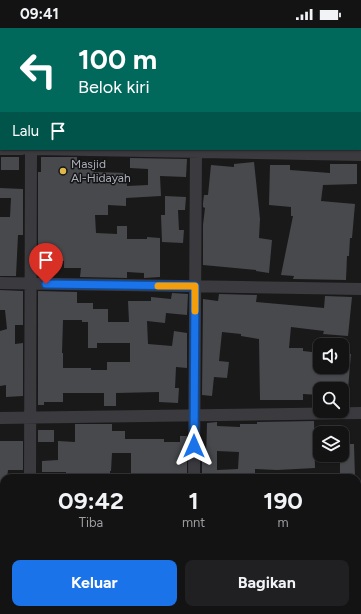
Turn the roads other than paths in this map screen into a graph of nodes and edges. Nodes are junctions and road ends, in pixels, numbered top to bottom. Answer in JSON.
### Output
{"nodes":[{"id":1,"x":33,"y":150,"type":"edge"},
{"id":2,"x":114,"y":150,"type":"edge"},
{"id":3,"x":196,"y":151,"type":"edge"},
{"id":4,"x":361,"y":155,"type":"edge"},
{"id":5,"x":0,"y":284,"type":"edge"},
{"id":6,"x":31,"y":284,"type":"junction"},
{"id":7,"x":195,"y":286,"type":"junction"},
{"id":8,"x":361,"y":289,"type":"edge"},
{"id":9,"x":361,"y":413,"type":"edge"},
{"id":10,"x":194,"y":415,"type":"junction"},
{"id":11,"x":31,"y":417,"type":"junction"},
{"id":12,"x":0,"y":418,"type":"edge"},
{"id":13,"x":30,"y":474,"type":"edge"},
{"id":14,"x":194,"y":474,"type":"edge"}],
"edges":[{"from":1,"to":6,"type":"street"},
{"from":2,"to":3,"type":"street"},
{"from":3,"to":4,"type":"street"},
{"from":3,"to":7,"type":"street"},
{"from":5,"to":6,"type":"street"},
{"from":6,"to":7,"type":"street"},
{"from":6,"to":11,"type":"street"},
{"from":7,"to":8,"type":"street"},
{"from":7,"to":10,"type":"street"},
{"from":9,"to":10,"type":"street"},
{"from":10,"to":11,"type":"street"},
{"from":10,"to":14,"type":"street"},
{"from":11,"to":12,"type":"street"},
{"from":11,"to":13,"type":"street"}]}
